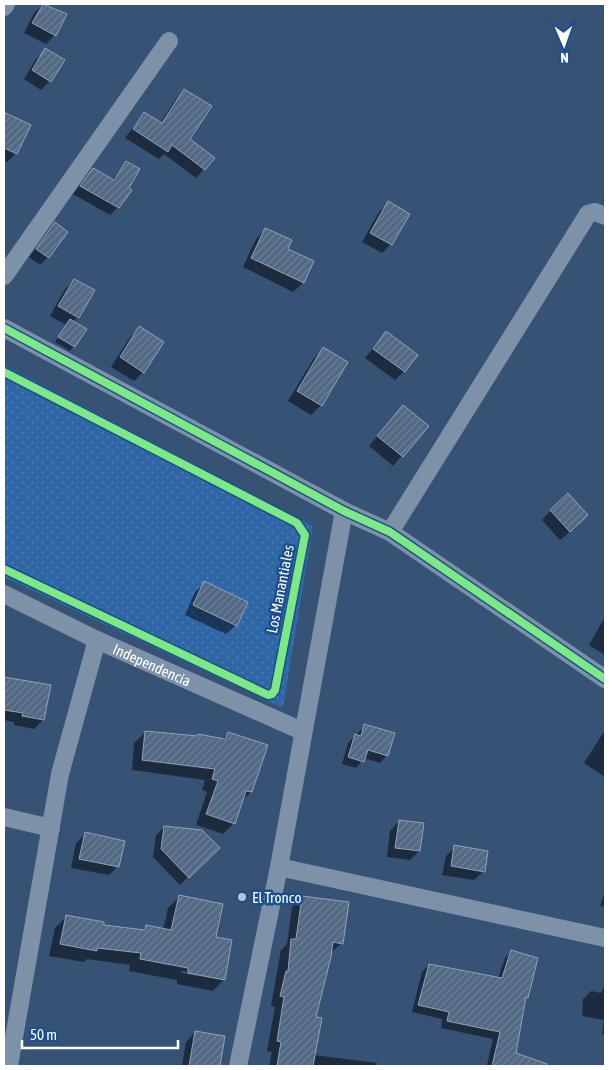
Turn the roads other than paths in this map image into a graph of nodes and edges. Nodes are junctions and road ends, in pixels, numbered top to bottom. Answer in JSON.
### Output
{"nodes":[{"id":1,"x":169,"y":41,"type":"dead end"},
{"id":2,"x":605,"y":216,"type":"edge"},
{"id":3,"x":4,"y":276,"type":"edge"},
{"id":4,"x":4,"y":328,"type":"edge"},
{"id":5,"x":344,"y":510,"type":"junction"},
{"id":6,"x":390,"y":532,"type":"junction"},
{"id":7,"x":4,"y":594,"type":"edge"},
{"id":8,"x":97,"y":640,"type":"junction"},
{"id":9,"x":605,"y":679,"type":"edge"},
{"id":10,"x":302,"y":731,"type":"junction"},
{"id":11,"x":4,"y":817,"type":"edge"},
{"id":12,"x":51,"y":828,"type":"junction"},
{"id":13,"x":279,"y":867,"type":"junction"},
{"id":14,"x":605,"y":938,"type":"edge"},
{"id":15,"x":4,"y":1065,"type":"edge"},
{"id":16,"x":10,"y":1066,"type":"edge"},
{"id":17,"x":238,"y":1066,"type":"edge"}],
"edges":[{"from":1,"to":3,"type":"street"},
{"from":2,"to":6,"type":"street"},
{"from":4,"to":5,"type":"street"},
{"from":5,"to":6,"type":"street"},
{"from":5,"to":10,"type":"street"},
{"from":6,"to":9,"type":"street"},
{"from":7,"to":8,"type":"street","name":"Independencia"},
{"from":8,"to":10,"type":"street","name":"Independencia"},
{"from":8,"to":12,"type":"street"},
{"from":10,"to":13,"type":"street"},
{"from":11,"to":12,"type":"street"},
{"from":12,"to":16,"type":"street"},
{"from":13,"to":14,"type":"street"},
{"from":13,"to":17,"type":"street"},
{"from":15,"to":16,"type":"street"}]}
